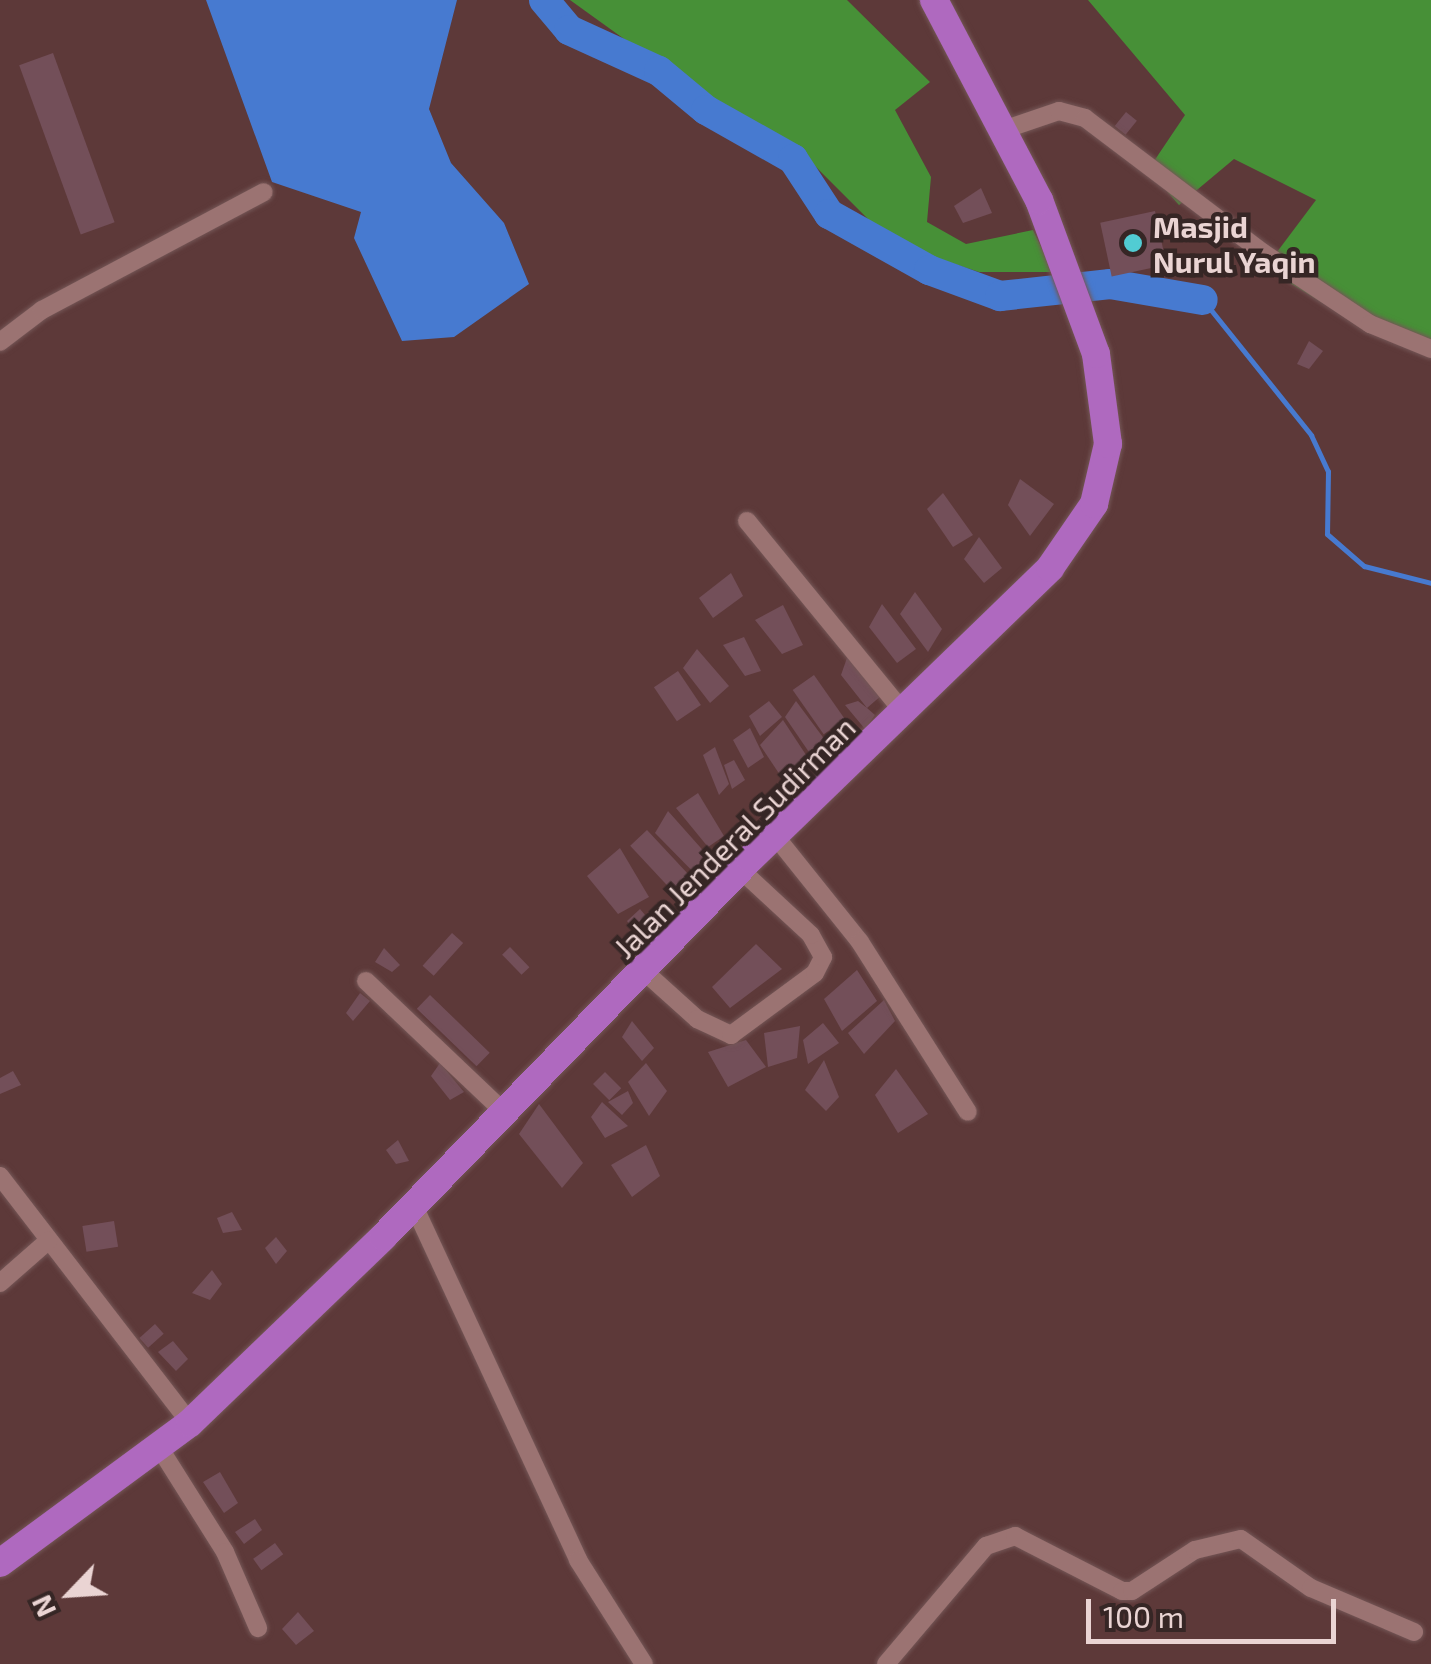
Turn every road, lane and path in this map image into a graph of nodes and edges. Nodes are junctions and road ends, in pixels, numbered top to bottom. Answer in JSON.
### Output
{"nodes":[{"id":1,"x":934,"y":0,"type":"edge"},
{"id":2,"x":1003,"y":130,"type":"junction"},
{"id":3,"x":264,"y":192,"type":"dead end"},
{"id":4,"x":0,"y":342,"type":"edge"},
{"id":5,"x":1431,"y":348,"type":"edge"},
{"id":6,"x":746,"y":521,"type":"dead end"},
{"id":7,"x":904,"y":713,"type":"junction"},
{"id":8,"x":776,"y":837,"type":"junction"},
{"id":9,"x":742,"y":871,"type":"junction"},
{"id":10,"x":646,"y":973,"type":"junction"},
{"id":11,"x":366,"y":981,"type":"dead end"},
{"id":12,"x":504,"y":1112,"type":"junction"},
{"id":13,"x":968,"y":1112,"type":"dead end"},
{"id":14,"x":0,"y":1176,"type":"edge"},
{"id":15,"x":414,"y":1206,"type":"junction"},
{"id":16,"x":48,"y":1241,"type":"junction"},
{"id":17,"x":0,"y":1283,"type":"edge"},
{"id":18,"x":190,"y":1423,"type":"junction"},
{"id":19,"x":159,"y":1447,"type":"junction"},
{"id":20,"x":0,"y":1563,"type":"edge"},
{"id":21,"x":258,"y":1628,"type":"dead end"},
{"id":22,"x":1414,"y":1632,"type":"dead end"},
{"id":23,"x":644,"y":1664,"type":"edge"},
{"id":24,"x":886,"y":1664,"type":"edge"}],
"edges":[{"from":1,"to":2,"type":"highway","name":"Jalan Jenderal Sudirman"},
{"from":2,"to":5,"type":"street"},
{"from":2,"to":7,"type":"highway","name":"Jalan Jenderal Sudirman"},
{"from":3,"to":4,"type":"street"},
{"from":6,"to":7,"type":"street"},
{"from":7,"to":8,"type":"highway","name":"Jalan Jenderal Sudirman"},
{"from":8,"to":9,"type":"highway","name":"Jalan Jenderal Sudirman"},
{"from":8,"to":13,"type":"street"},
{"from":9,"to":10,"type":"highway","name":"Jalan Jenderal Sudirman"},
{"from":9,"to":10,"type":"street"},
{"from":10,"to":12,"type":"highway","name":"Jalan Jenderal Sudirman"},
{"from":11,"to":12,"type":"street"},
{"from":12,"to":15,"type":"highway","name":"Jalan Jenderal Sudirman"},
{"from":14,"to":16,"type":"street"},
{"from":15,"to":18,"type":"highway","name":"Jalan Jenderal Sudirman"},
{"from":15,"to":23,"type":"street"},
{"from":16,"to":17,"type":"street"},
{"from":16,"to":18,"type":"street"},
{"from":18,"to":19,"type":"highway","name":"Jalan Jenderal Sudirman"},
{"from":19,"to":20,"type":"highway","name":"Jalan Jenderal Sudirman"},
{"from":19,"to":21,"type":"street"},
{"from":22,"to":24,"type":"street"}]}
